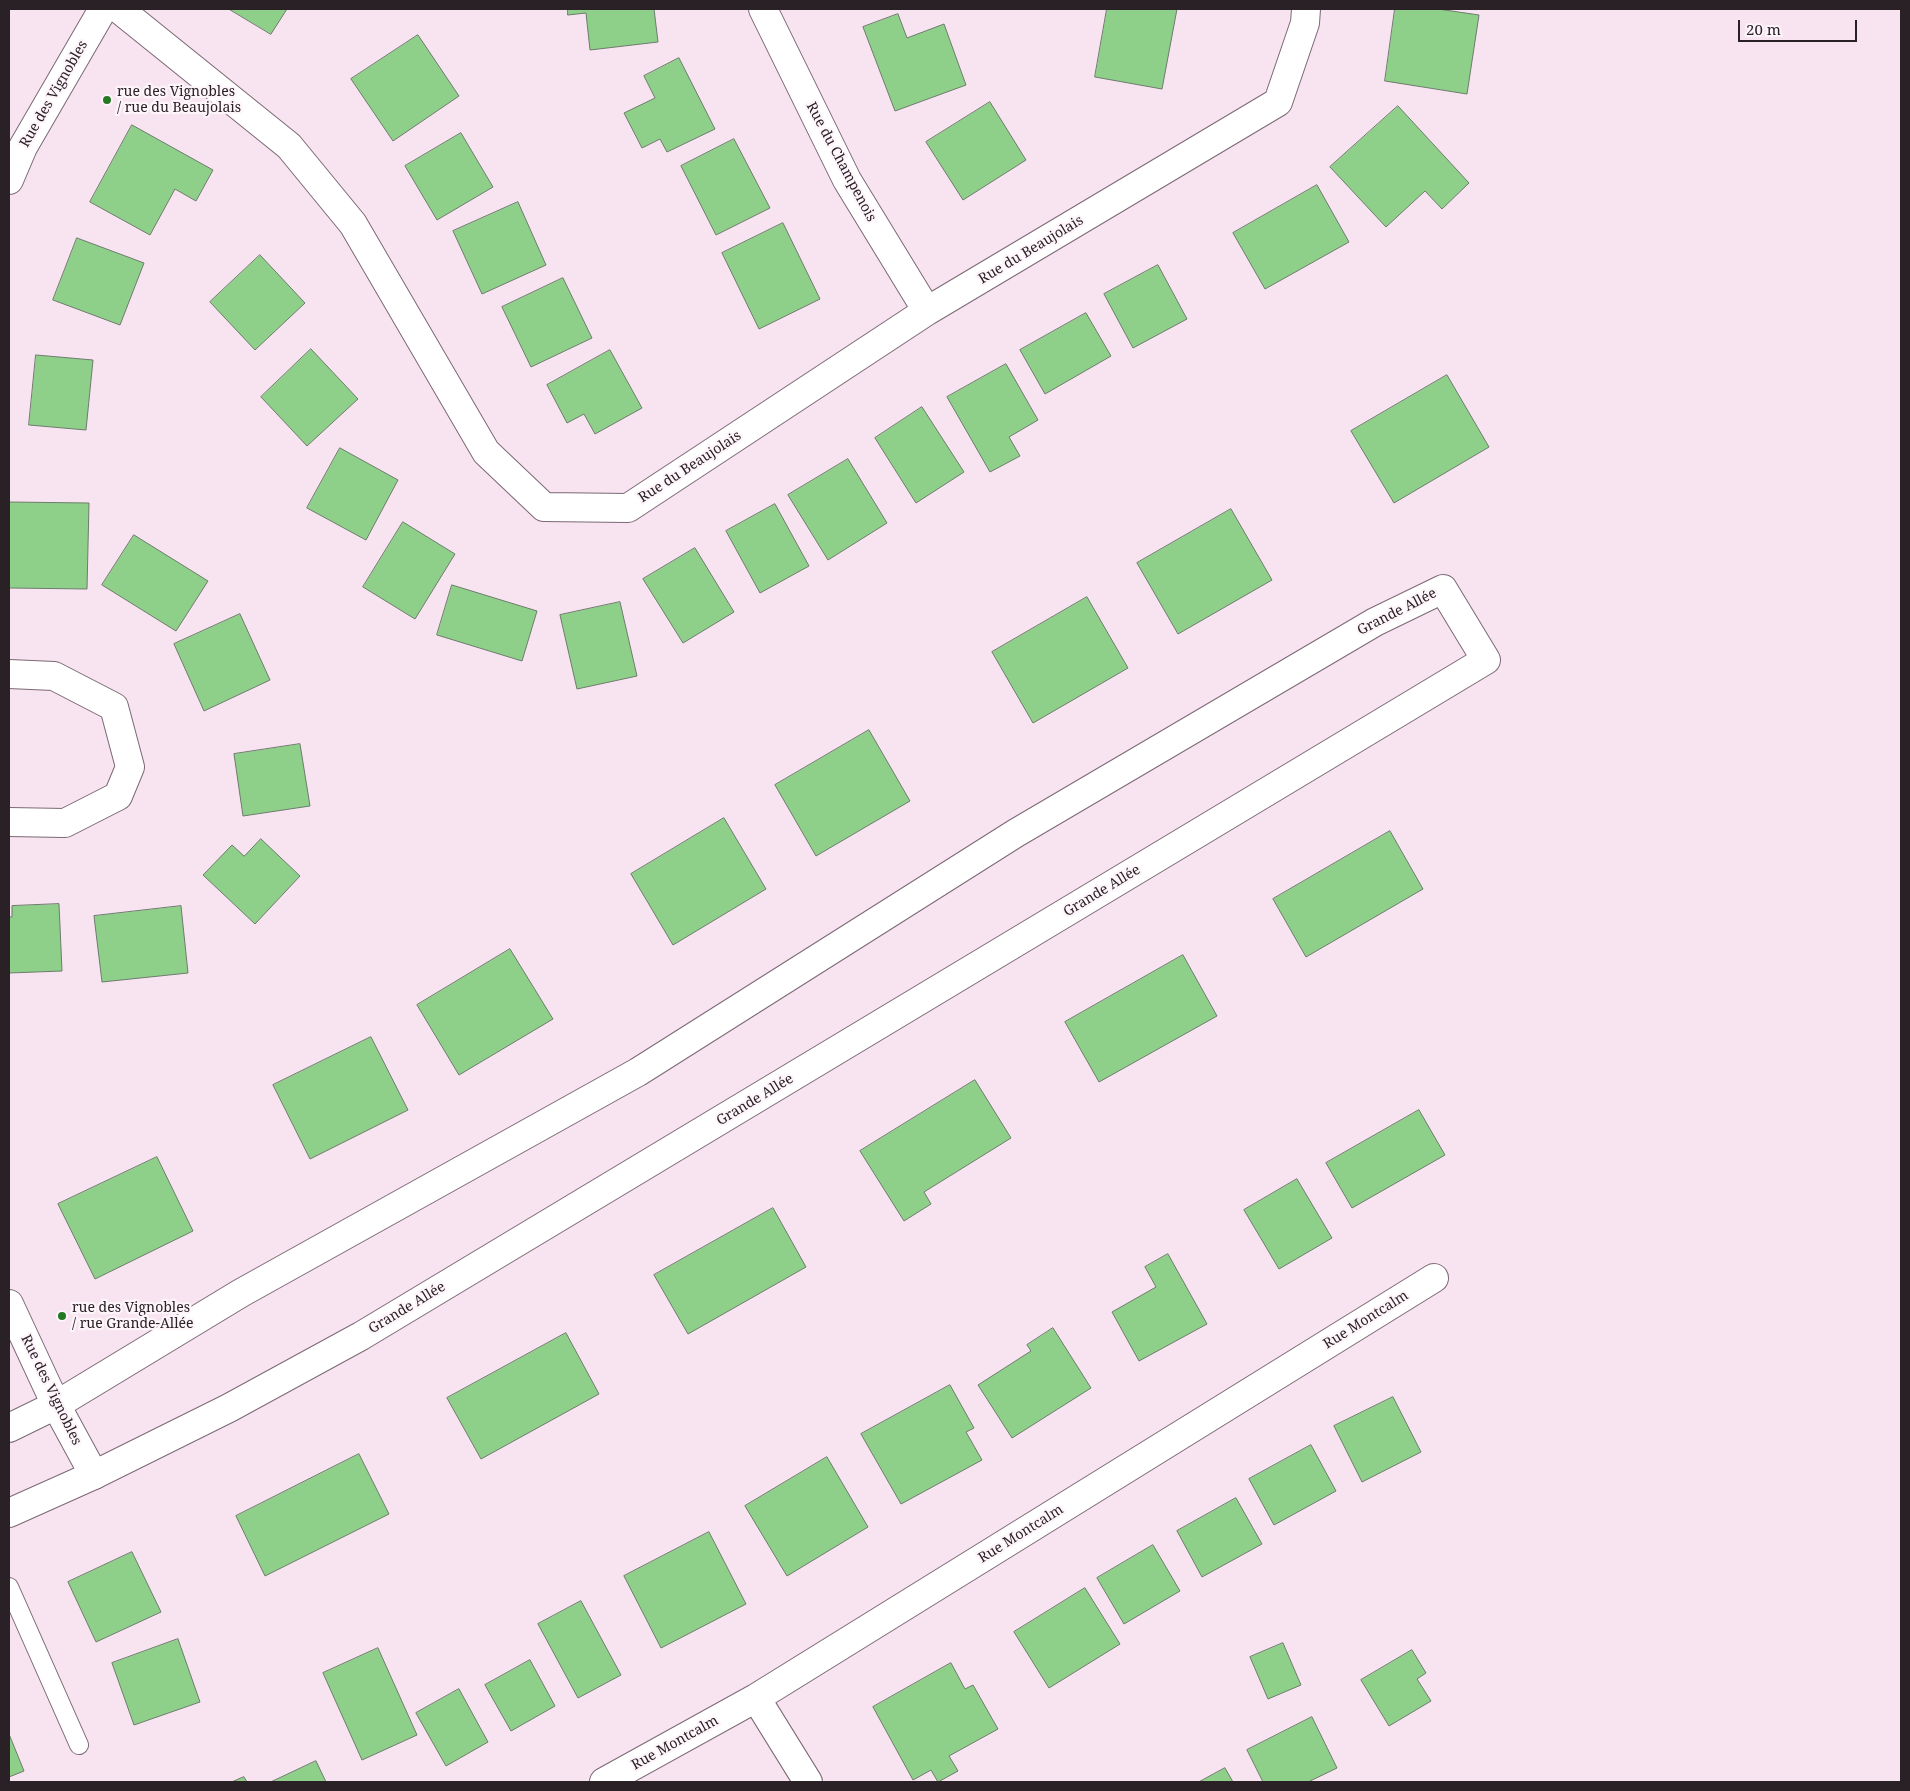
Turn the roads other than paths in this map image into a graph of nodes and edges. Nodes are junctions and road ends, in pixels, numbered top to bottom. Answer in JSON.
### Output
{"nodes":[{"id":1,"x":103,"y":9,"type":"edge"},
{"id":2,"x":119,"y":9,"type":"edge"},
{"id":3,"x":763,"y":9,"type":"edge"},
{"id":4,"x":1306,"y":9,"type":"edge"},
{"id":5,"x":9,"y":180,"type":"edge"},
{"id":6,"x":927,"y":312,"type":"junction"},
{"id":7,"x":9,"y":674,"type":"edge"},
{"id":8,"x":9,"y":822,"type":"edge"},
{"id":9,"x":1434,"y":1278,"type":"dead end"},
{"id":10,"x":9,"y":1304,"type":"edge"},
{"id":11,"x":56,"y":1405,"type":"junction"},
{"id":12,"x":9,"y":1428,"type":"edge"},
{"id":13,"x":94,"y":1475,"type":"junction"},
{"id":14,"x":9,"y":1513,"type":"edge"},
{"id":15,"x":9,"y":1587,"type":"edge"},
{"id":16,"x":756,"y":1698,"type":"junction"},
{"id":17,"x":79,"y":1745,"type":"dead end"},
{"id":18,"x":604,"y":1782,"type":"edge"},
{"id":19,"x":808,"y":1782,"type":"edge"}],
"edges":[{"from":1,"to":5,"type":"street","name":"Rue des Vignobles"},
{"from":2,"to":6,"type":"street","name":"Rue du Beaujolais"},
{"from":3,"to":6,"type":"street","name":"Rue du Champenois"},
{"from":4,"to":6,"type":"street","name":"Rue du Beaujolais"},
{"from":7,"to":8,"type":"street"},
{"from":9,"to":16,"type":"street","name":"Rue Montcalm"},
{"from":10,"to":11,"type":"street","name":"Rue des Vignobles"},
{"from":11,"to":12,"type":"street","name":"Grande Allée"},
{"from":11,"to":13,"type":"street","name":"Rue des Vignobles"},
{"from":11,"to":13,"type":"street","name":"Grande Allée"},
{"from":13,"to":14,"type":"street","name":"Grande Allée"},
{"from":15,"to":17,"type":"lane"},
{"from":16,"to":18,"type":"street","name":"Rue Montcalm"},
{"from":16,"to":19,"type":"street"}]}
